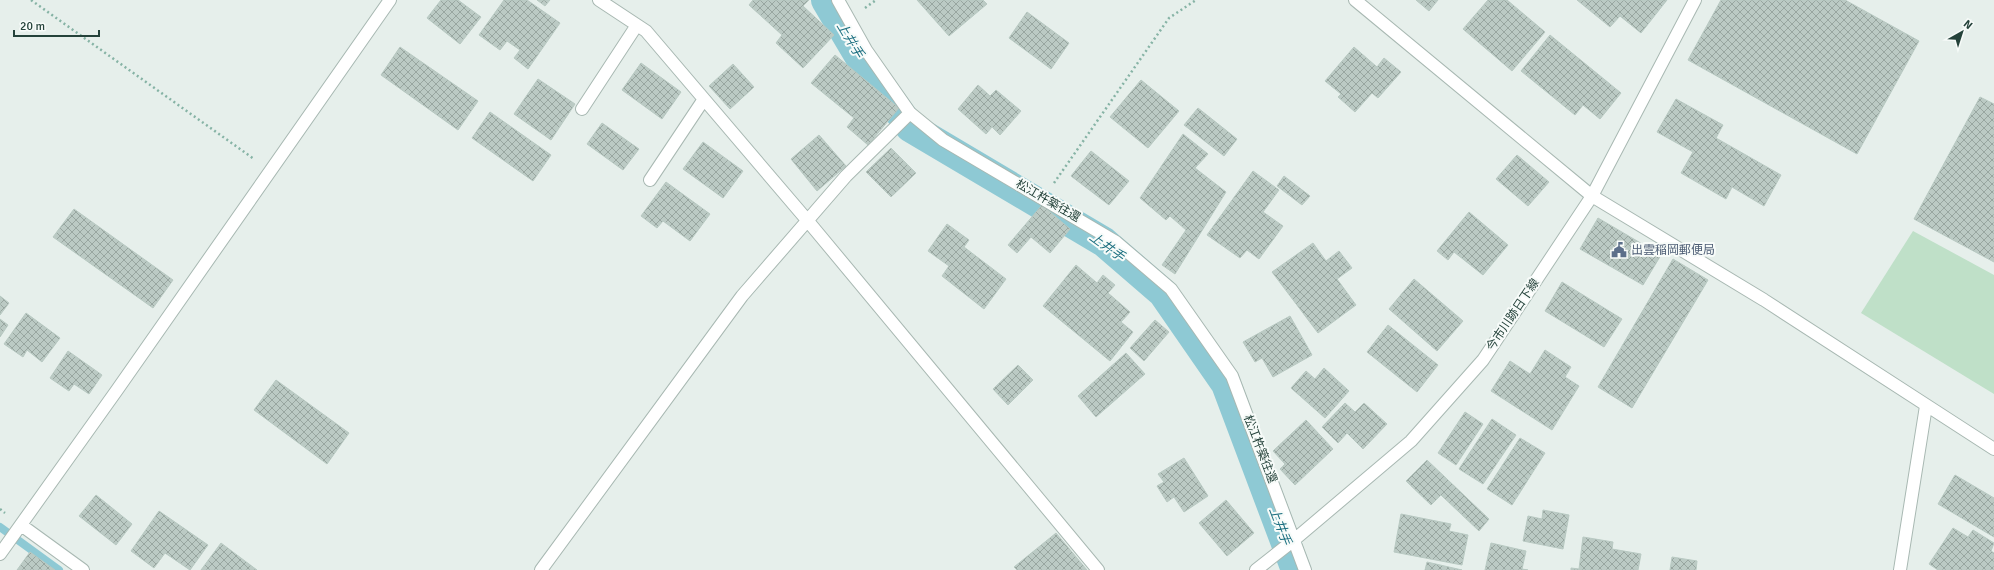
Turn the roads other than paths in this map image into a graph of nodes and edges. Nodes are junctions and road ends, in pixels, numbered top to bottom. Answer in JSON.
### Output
{"nodes":[{"id":1,"x":390,"y":0,"type":"edge"},
{"id":2,"x":600,"y":0,"type":"edge"},
{"id":3,"x":838,"y":0,"type":"edge"},
{"id":4,"x":1355,"y":0,"type":"edge"},
{"id":5,"x":1695,"y":0,"type":"edge"},
{"id":6,"x":637,"y":25,"type":"junction"},
{"id":7,"x":704,"y":99,"type":"junction"},
{"id":8,"x":582,"y":109,"type":"dead end"},
{"id":9,"x":910,"y":113,"type":"junction"},
{"id":10,"x":650,"y":180,"type":"dead end"},
{"id":11,"x":1592,"y":196,"type":"junction"},
{"id":12,"x":807,"y":220,"type":"junction"},
{"id":13,"x":1926,"y":406,"type":"junction"},
{"id":14,"x":1994,"y":449,"type":"edge"},
{"id":15,"x":21,"y":524,"type":"junction"},
{"id":16,"x":1294,"y":540,"type":"junction"},
{"id":17,"x":0,"y":554,"type":"edge"},
{"id":18,"x":83,"y":570,"type":"edge"},
{"id":19,"x":541,"y":570,"type":"edge"},
{"id":20,"x":1098,"y":570,"type":"edge"},
{"id":21,"x":1256,"y":570,"type":"edge"},
{"id":22,"x":1305,"y":570,"type":"edge"},
{"id":23,"x":1900,"y":570,"type":"edge"}],
"edges":[{"from":1,"to":15,"type":"street"},
{"from":2,"to":6,"type":"street"},
{"from":3,"to":9,"type":"street","name":"松江杵築往還"},
{"from":4,"to":11,"type":"street"},
{"from":5,"to":11,"type":"street","name":"今市川跡日下線"},
{"from":6,"to":7,"type":"street"},
{"from":6,"to":8,"type":"street"},
{"from":7,"to":10,"type":"street"},
{"from":7,"to":12,"type":"street"},
{"from":9,"to":12,"type":"street"},
{"from":9,"to":16,"type":"street","name":"松江杵築往還"},
{"from":11,"to":13,"type":"street"},
{"from":11,"to":16,"type":"street","name":"今市川跡日下線"},
{"from":12,"to":19,"type":"street"},
{"from":12,"to":20,"type":"street"},
{"from":13,"to":14,"type":"street"},
{"from":13,"to":23,"type":"street"},
{"from":15,"to":17,"type":"street"},
{"from":15,"to":18,"type":"street"},
{"from":16,"to":21,"type":"street","name":"今市川跡日下線"},
{"from":16,"to":22,"type":"street","name":"松江杵築往還"}]}
